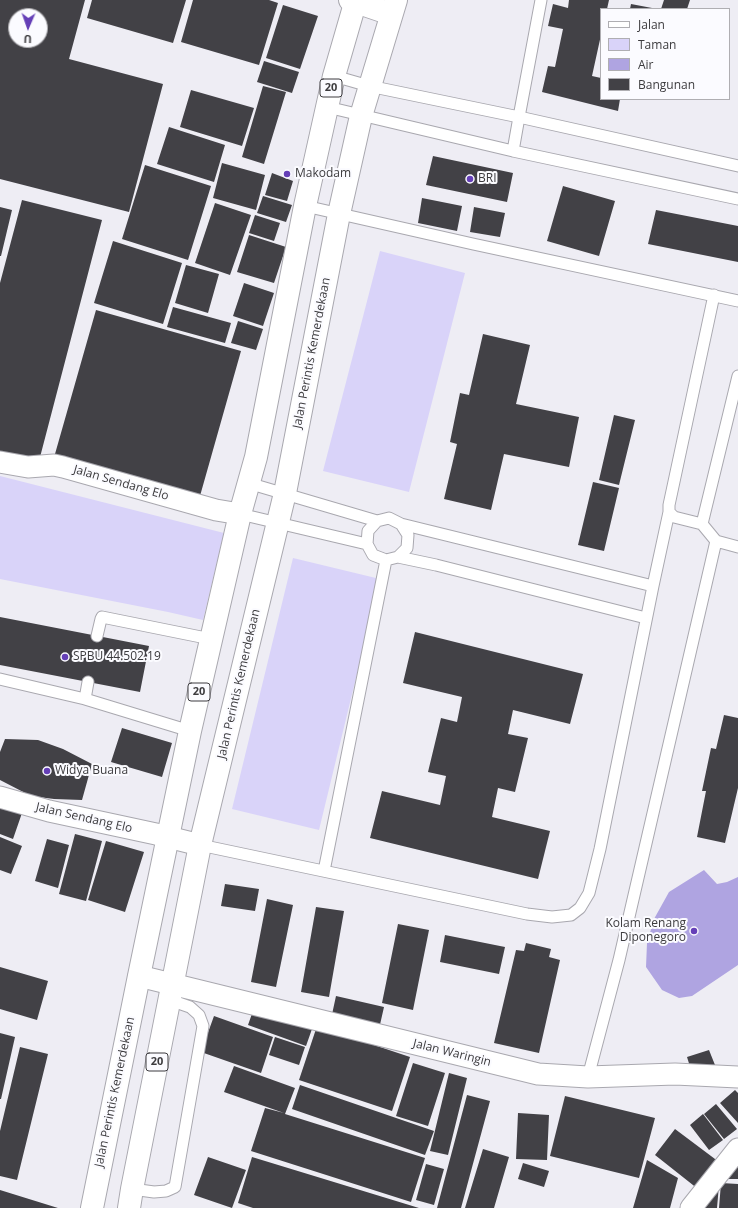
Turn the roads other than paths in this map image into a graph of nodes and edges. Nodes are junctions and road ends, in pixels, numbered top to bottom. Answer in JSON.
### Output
{"nodes":[{"id":1,"x":354,"y":0,"type":"edge"},
{"id":2,"x":541,"y":0,"type":"edge"},
{"id":3,"x":393,"y":7,"type":"edge"},
{"id":4,"x":334,"y":76,"type":"junction"},
{"id":5,"x":369,"y":86,"type":"junction"},
{"id":6,"x":327,"y":107,"type":"junction"},
{"id":7,"x":362,"y":116,"type":"junction"},
{"id":8,"x":519,"y":118,"type":"junction"},
{"id":9,"x":514,"y":151,"type":"junction"},
{"id":10,"x":738,"y":166,"type":"edge"},
{"id":11,"x":738,"y":199,"type":"edge"},
{"id":12,"x":305,"y":206,"type":"junction"},
{"id":13,"x":339,"y":214,"type":"junction"},
{"id":14,"x":714,"y":296,"type":"junction"},
{"id":15,"x":738,"y":301,"type":"edge"},
{"id":16,"x":738,"y":376,"type":"edge"},
{"id":17,"x":0,"y":462,"type":"edge"},
{"id":18,"x":248,"y":483,"type":"junction"},
{"id":19,"x":284,"y":493,"type":"junction"},
{"id":20,"x":669,"y":512,"type":"junction"},
{"id":21,"x":240,"y":514,"type":"junction"},
{"id":22,"x":376,"y":521,"type":"junction"},
{"id":23,"x":277,"y":523,"type":"junction"},
{"id":24,"x":401,"y":524,"type":"junction"},
{"id":25,"x":702,"y":524,"type":"junction"},
{"id":26,"x":716,"y":541,"type":"junction"},
{"id":27,"x":367,"y":544,"type":"junction"},
{"id":28,"x":738,"y":547,"type":"edge"},
{"id":29,"x":398,"y":557,"type":"junction"},
{"id":30,"x":386,"y":560,"type":"junction"},
{"id":31,"x":653,"y":586,"type":"junction"},
{"id":32,"x":646,"y":618,"type":"junction"},
{"id":33,"x":98,"y":636,"type":"dead end"},
{"id":34,"x":211,"y":638,"type":"junction"},
{"id":35,"x":0,"y":679,"type":"edge"},
{"id":36,"x":88,"y":682,"type":"dead end"},
{"id":37,"x":85,"y":699,"type":"junction"},
{"id":38,"x":190,"y":731,"type":"junction"},
{"id":39,"x":0,"y":798,"type":"edge"},
{"id":40,"x":168,"y":837,"type":"junction"},
{"id":41,"x":200,"y":845,"type":"junction"},
{"id":42,"x":324,"y":872,"type":"junction"},
{"id":43,"x":139,"y":976,"type":"junction"},
{"id":44,"x":171,"y":992,"type":"junction"},
{"id":45,"x":588,"y":1076,"type":"junction"},
{"id":46,"x":738,"y":1077,"type":"edge"},
{"id":47,"x":738,"y":1150,"type":"edge"},
{"id":48,"x":131,"y":1198,"type":"edge"},
{"id":49,"x":92,"y":1208,"type":"edge"},
{"id":50,"x":691,"y":1208,"type":"edge"}],
"edges":[{"from":1,"to":3,"type":"main road","name":"Jalan Perintis Kemerdekaan"},
{"from":1,"to":4,"type":"main road","name":"Jalan Perintis Kemerdekaan","number":"20"},
{"from":2,"to":8,"type":"lane"},
{"from":3,"to":5,"type":"main road","name":"Jalan Perintis Kemerdekaan","number":"20"},
{"from":4,"to":5,"type":"lane"},
{"from":4,"to":6,"type":"main road","name":"Jalan Perintis Kemerdekaan","number":"20"},
{"from":5,"to":7,"type":"main road","name":"Jalan Perintis Kemerdekaan","number":"20"},
{"from":5,"to":8,"type":"lane"},
{"from":6,"to":7,"type":"lane"},
{"from":6,"to":12,"type":"main road","name":"Jalan Perintis Kemerdekaan","number":"20"},
{"from":7,"to":9,"type":"lane"},
{"from":7,"to":13,"type":"main road","name":"Jalan Perintis Kemerdekaan","number":"20"},
{"from":8,"to":9,"type":"lane"},
{"from":8,"to":10,"type":"lane"},
{"from":9,"to":11,"type":"lane"},
{"from":12,"to":13,"type":"lane"},
{"from":12,"to":18,"type":"main road","name":"Jalan Perintis Kemerdekaan","number":"20"},
{"from":13,"to":14,"type":"lane"},
{"from":13,"to":19,"type":"main road","name":"Jalan Perintis Kemerdekaan","number":"20"},
{"from":14,"to":15,"type":"lane"},
{"from":14,"to":20,"type":"lane"},
{"from":16,"to":25,"type":"lane"},
{"from":17,"to":21,"type":"street","name":"Jalan Sendang Elo"},
{"from":18,"to":19,"type":"lane"},
{"from":18,"to":21,"type":"main road","name":"Jalan Perintis Kemerdekaan","number":"20"},
{"from":19,"to":22,"type":"lane"},
{"from":19,"to":23,"type":"main road","name":"Jalan Perintis Kemerdekaan","number":"20"},
{"from":20,"to":25,"type":"lane"},
{"from":20,"to":31,"type":"lane"},
{"from":21,"to":23,"type":"lane"},
{"from":21,"to":34,"type":"main road","name":"Jalan Perintis Kemerdekaan","number":"20"},
{"from":22,"to":24,"type":"lane"},
{"from":22,"to":27,"type":"lane"},
{"from":23,"to":27,"type":"lane"},
{"from":23,"to":41,"type":"main road","name":"Jalan Perintis Kemerdekaan","number":"20"},
{"from":24,"to":29,"type":"lane"},
{"from":24,"to":31,"type":"lane"},
{"from":25,"to":26,"type":"lane"},
{"from":26,"to":28,"type":"lane"},
{"from":26,"to":45,"type":"lane"},
{"from":27,"to":30,"type":"lane"},
{"from":29,"to":30,"type":"lane"},
{"from":29,"to":32,"type":"lane"},
{"from":30,"to":42,"type":"lane"},
{"from":31,"to":32,"type":"lane"},
{"from":32,"to":42,"type":"lane"},
{"from":33,"to":34,"type":"lane"},
{"from":34,"to":38,"type":"main road","name":"Jalan Perintis Kemerdekaan","number":"20"},
{"from":35,"to":37,"type":"lane"},
{"from":36,"to":37,"type":"lane"},
{"from":37,"to":38,"type":"lane"},
{"from":38,"to":40,"type":"main road","name":"Jalan Perintis Kemerdekaan","number":"20"},
{"from":39,"to":40,"type":"street","name":"Jalan Sendang Elo"},
{"from":40,"to":41,"type":"street"},
{"from":40,"to":43,"type":"main road","name":"Jalan Perintis Kemerdekaan","number":"20"},
{"from":41,"to":42,"type":"lane"},
{"from":41,"to":44,"type":"main road","name":"Jalan Perintis Kemerdekaan","number":"20"},
{"from":43,"to":44,"type":"street"},
{"from":43,"to":49,"type":"main road","name":"Jalan Perintis Kemerdekaan","number":"20"},
{"from":44,"to":45,"type":"street","name":"Jalan Waringin"},
{"from":44,"to":48,"type":"main road","name":"Jalan Perintis Kemerdekaan","number":"20"},
{"from":44,"to":48,"type":"lane"},
{"from":45,"to":46,"type":"street","name":"Jalan Waringin"},
{"from":47,"to":50,"type":"street"}]}
